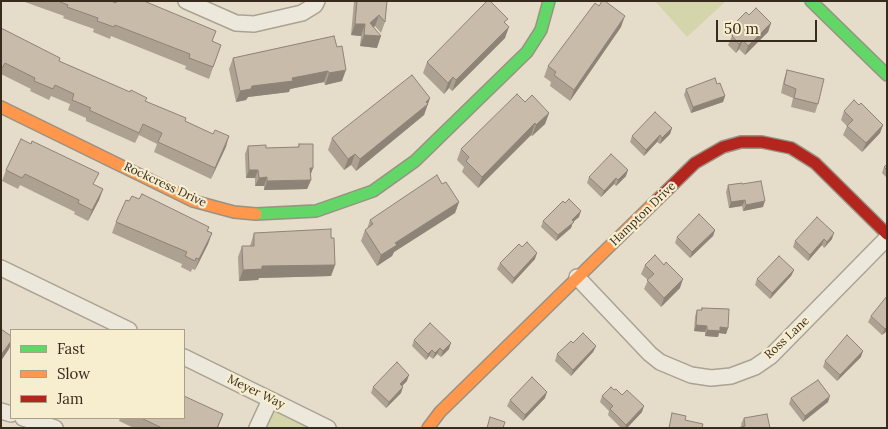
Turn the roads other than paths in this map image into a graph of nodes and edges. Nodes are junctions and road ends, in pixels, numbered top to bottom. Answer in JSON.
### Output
{"nodes":[{"id":1,"x":186,"y":1,"type":"edge"},
{"id":2,"x":316,"y":1,"type":"edge"},
{"id":3,"x":549,"y":1,"type":"edge"},
{"id":4,"x":811,"y":1,"type":"edge"},
{"id":5,"x":887,"y":75,"type":"edge"},
{"id":6,"x":1,"y":107,"type":"edge"},
{"id":7,"x":887,"y":234,"type":"edge"},
{"id":8,"x":887,"y":238,"type":"edge"},
{"id":9,"x":1,"y":268,"type":"edge"},
{"id":10,"x":577,"y":277,"type":"junction"},
{"id":11,"x":127,"y":329,"type":"edge"},
{"id":12,"x":185,"y":358,"type":"edge"},
{"id":13,"x":270,"y":400,"type":"junction"},
{"id":14,"x":26,"y":419,"type":"edge"},
{"id":15,"x":55,"y":428,"type":"edge"},
{"id":16,"x":257,"y":428,"type":"edge"},
{"id":17,"x":328,"y":428,"type":"edge"},
{"id":18,"x":428,"y":428,"type":"edge"}],
"edges":[{"from":1,"to":2,"type":"street"},
{"from":3,"to":6,"type":"street","name":"Rockcress Drive"},
{"from":4,"to":5,"type":"street"},
{"from":7,"to":10,"type":"street","name":"Hampton Drive"},
{"from":8,"to":10,"type":"street","name":"Ross Lane"},
{"from":9,"to":11,"type":"street"},
{"from":10,"to":18,"type":"street","name":"Hampton Drive"},
{"from":12,"to":13,"type":"street","name":"Meyer Way"},
{"from":13,"to":16,"type":"street"},
{"from":13,"to":17,"type":"street","name":"Meyer Way"},
{"from":14,"to":15,"type":"street"}]}
